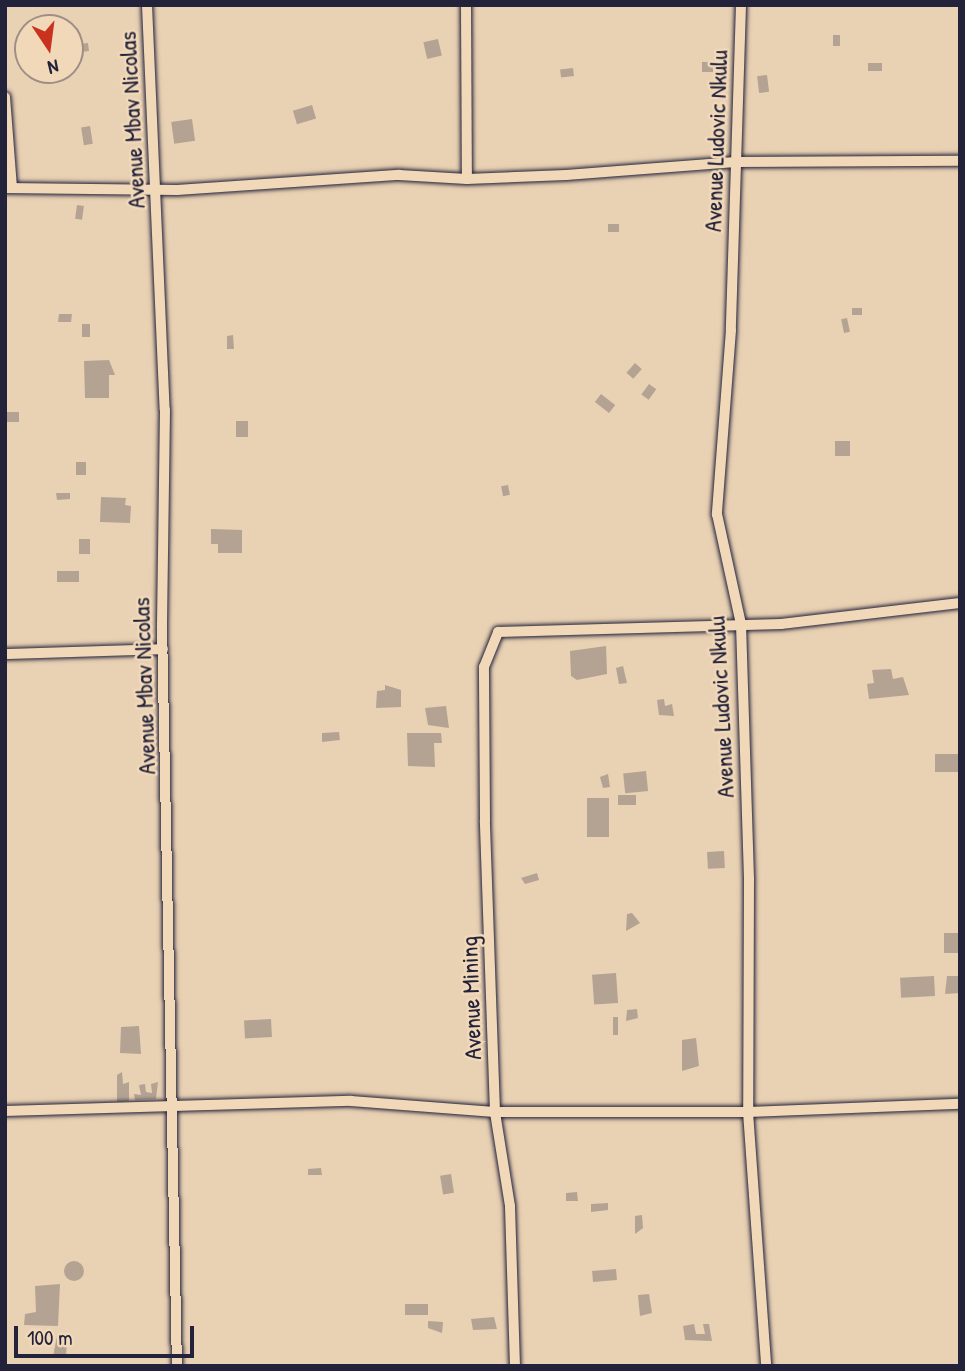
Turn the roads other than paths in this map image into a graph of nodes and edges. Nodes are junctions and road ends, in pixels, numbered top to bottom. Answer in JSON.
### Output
{"nodes":[{"id":1,"x":147,"y":5,"type":"edge"},
{"id":2,"x":466,"y":5,"type":"edge"},
{"id":3,"x":741,"y":5,"type":"edge"},
{"id":4,"x":5,"y":97,"type":"edge"},
{"id":5,"x":736,"y":162,"type":"junction"},
{"id":6,"x":960,"y":162,"type":"edge"},
{"id":7,"x":467,"y":178,"type":"junction"},
{"id":8,"x":9,"y":187,"type":"edge"},
{"id":9,"x":158,"y":188,"type":"junction"},
{"id":10,"x":960,"y":603,"type":"edge"},
{"id":11,"x":740,"y":624,"type":"junction"},
{"id":12,"x":163,"y":649,"type":"junction"},
{"id":13,"x":5,"y":654,"type":"edge"},
{"id":14,"x":960,"y":1104,"type":"edge"},
{"id":15,"x":175,"y":1106,"type":"junction"},
{"id":16,"x":5,"y":1111,"type":"edge"},
{"id":17,"x":495,"y":1112,"type":"junction"},
{"id":18,"x":748,"y":1112,"type":"junction"},
{"id":19,"x":177,"y":1366,"type":"edge"},
{"id":20,"x":515,"y":1366,"type":"edge"},
{"id":21,"x":766,"y":1366,"type":"edge"}],
"edges":[{"from":1,"to":9,"type":"street","name":"Avenue Mbav Nicolas"},
{"from":2,"to":7,"type":"street"},
{"from":3,"to":5,"type":"street","name":"Avenue Ludovic Nkulu"},
{"from":4,"to":8,"type":"street"},
{"from":5,"to":6,"type":"street"},
{"from":5,"to":7,"type":"street"},
{"from":5,"to":11,"type":"street","name":"Avenue Ludovic Nkulu"},
{"from":7,"to":9,"type":"street"},
{"from":8,"to":9,"type":"street"},
{"from":9,"to":12,"type":"street","name":"Avenue Mbav Nicolas"},
{"from":10,"to":11,"type":"street"},
{"from":11,"to":17,"type":"street","name":"Avenue Mining"},
{"from":11,"to":18,"type":"street","name":"Avenue Ludovic Nkulu"},
{"from":12,"to":13,"type":"street"},
{"from":12,"to":15,"type":"street","name":"Avenue Mbav Nicolas"},
{"from":14,"to":18,"type":"street"},
{"from":15,"to":16,"type":"street"},
{"from":15,"to":17,"type":"street"},
{"from":15,"to":19,"type":"street","name":"Avenue Mbav Nicolas"},
{"from":17,"to":18,"type":"street"},
{"from":17,"to":20,"type":"street","name":"Avenue Mining"},
{"from":18,"to":21,"type":"street","name":"Avenue Ludovic Nkulu"}]}
